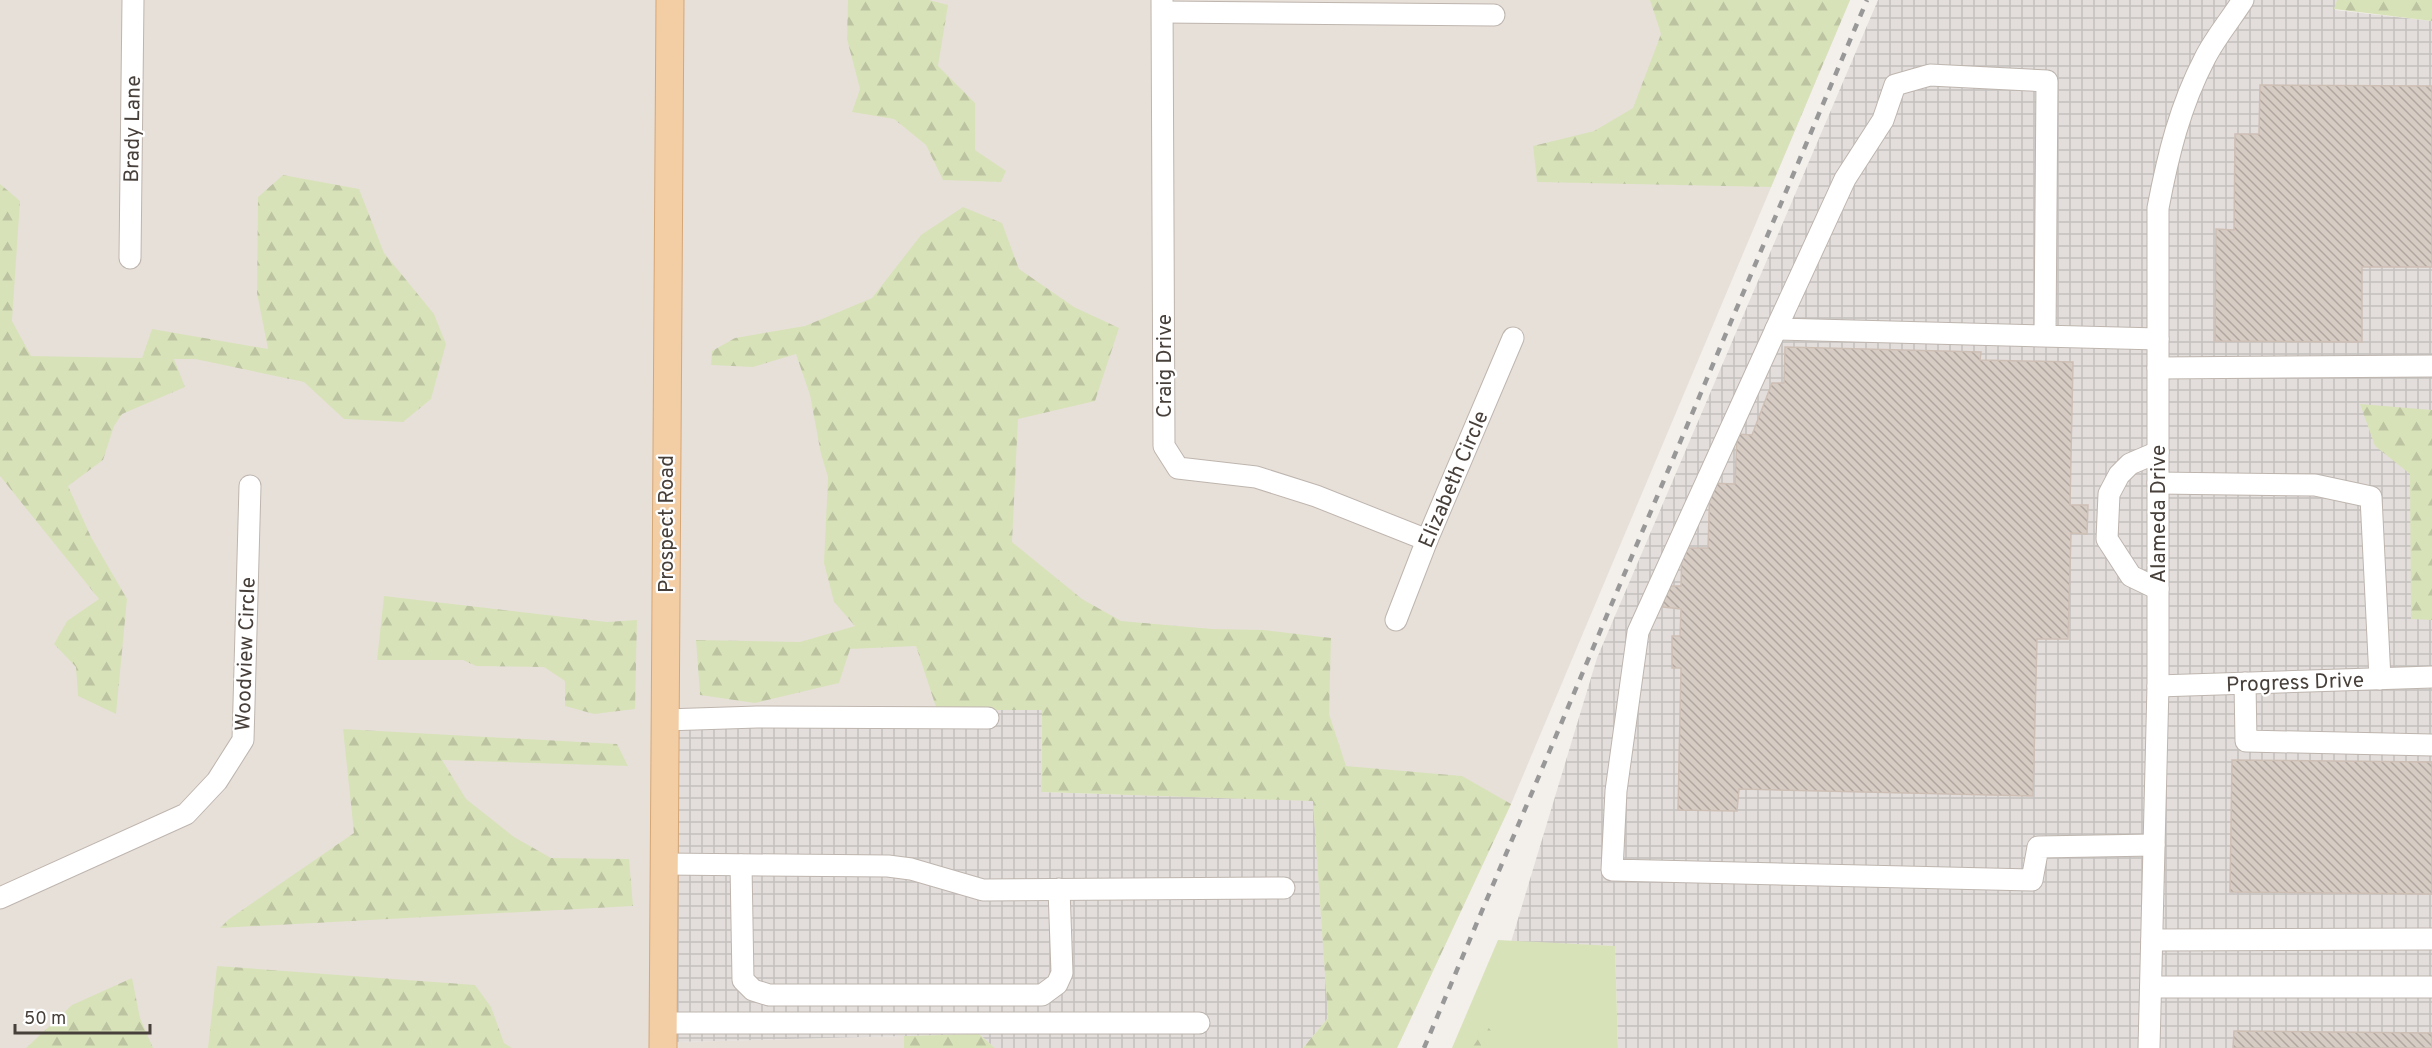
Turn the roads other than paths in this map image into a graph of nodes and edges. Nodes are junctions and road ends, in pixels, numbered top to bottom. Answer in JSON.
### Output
{"nodes":[{"id":1,"x":133,"y":0,"type":"edge"},
{"id":2,"x":670,"y":0,"type":"edge"},
{"id":3,"x":2243,"y":0,"type":"edge"},
{"id":4,"x":1162,"y":6,"type":"edge"},
{"id":5,"x":1494,"y":15,"type":"dead end"},
{"id":6,"x":130,"y":258,"type":"dead end"},
{"id":7,"x":1776,"y":329,"type":"junction"},
{"id":8,"x":2045,"y":336,"type":"junction"},
{"id":9,"x":1513,"y":338,"type":"dead end"},
{"id":10,"x":2158,"y":339,"type":"junction"},
{"id":11,"x":2432,"y":366,"type":"edge"},
{"id":12,"x":2158,"y":368,"type":"junction"},
{"id":13,"x":2158,"y":452,"type":"junction"},
{"id":14,"x":2158,"y":483,"type":"junction"},
{"id":15,"x":250,"y":486,"type":"dead end"},
{"id":16,"x":1427,"y":540,"type":"junction"},
{"id":17,"x":2158,"y":589,"type":"junction"},
{"id":18,"x":1396,"y":620,"type":"dead end"},
{"id":19,"x":2432,"y":678,"type":"edge"},
{"id":20,"x":2380,"y":679,"type":"junction"},
{"id":21,"x":2245,"y":683,"type":"junction"},
{"id":22,"x":2158,"y":686,"type":"junction"},
{"id":23,"x":988,"y":718,"type":"dead end"},
{"id":24,"x":665,"y":720,"type":"junction"},
{"id":25,"x":2432,"y":745,"type":"edge"},
{"id":26,"x":2154,"y":845,"type":"junction"},
{"id":27,"x":664,"y":864,"type":"junction"},
{"id":28,"x":741,"y":865,"type":"junction"},
{"id":29,"x":1284,"y":888,"type":"dead end"},
{"id":30,"x":1059,"y":889,"type":"junction"},
{"id":31,"x":0,"y":898,"type":"edge"},
{"id":32,"x":2432,"y":939,"type":"edge"},
{"id":33,"x":2152,"y":940,"type":"junction"},
{"id":34,"x":2151,"y":987,"type":"junction"},
{"id":35,"x":2432,"y":987,"type":"edge"},
{"id":36,"x":1199,"y":1023,"type":"dead end"},
{"id":37,"x":663,"y":1036,"type":"edge"},
{"id":38,"x":2149,"y":1048,"type":"edge"}],
"edges":[{"from":1,"to":6,"type":"street","name":"Brady Lane"},
{"from":2,"to":24,"type":"main road","name":"Prospect Road"},
{"from":3,"to":10,"type":"street","name":"Alameda Drive"},
{"from":4,"to":5,"type":"street"},
{"from":4,"to":16,"type":"street","name":"Craig Drive"},
{"from":7,"to":8,"type":"street"},
{"from":7,"to":8,"type":"street"},
{"from":7,"to":26,"type":"street"},
{"from":8,"to":10,"type":"street"},
{"from":9,"to":16,"type":"street","name":"Elizabeth Circle"},
{"from":10,"to":12,"type":"street","name":"Alameda Drive"},
{"from":11,"to":12,"type":"street"},
{"from":12,"to":13,"type":"street","name":"Alameda Drive"},
{"from":13,"to":14,"type":"street","name":"Alameda Drive"},
{"from":13,"to":17,"type":"street"},
{"from":14,"to":17,"type":"street","name":"Alameda Drive"},
{"from":14,"to":20,"type":"street"},
{"from":15,"to":31,"type":"street","name":"Woodview Circle"},
{"from":16,"to":18,"type":"street","name":"Elizabeth Circle"},
{"from":17,"to":22,"type":"street","name":"Alameda Drive"},
{"from":19,"to":20,"type":"street","name":"Progress Drive"},
{"from":20,"to":21,"type":"street","name":"Progress Drive"},
{"from":21,"to":22,"type":"street","name":"Progress Drive"},
{"from":21,"to":25,"type":"street"},
{"from":22,"to":26,"type":"street","name":"Alameda Drive"},
{"from":23,"to":24,"type":"street"},
{"from":24,"to":27,"type":"main road","name":"Prospect Road"},
{"from":26,"to":33,"type":"street","name":"Alameda Drive"},
{"from":27,"to":28,"type":"street"},
{"from":27,"to":37,"type":"main road","name":"Prospect Road"},
{"from":28,"to":30,"type":"street"},
{"from":28,"to":30,"type":"street"},
{"from":29,"to":30,"type":"street"},
{"from":32,"to":33,"type":"street"},
{"from":33,"to":34,"type":"street","name":"Alameda Drive"},
{"from":34,"to":35,"type":"street"},
{"from":34,"to":38,"type":"street","name":"Alameda Drive"},
{"from":36,"to":37,"type":"street"}]}
